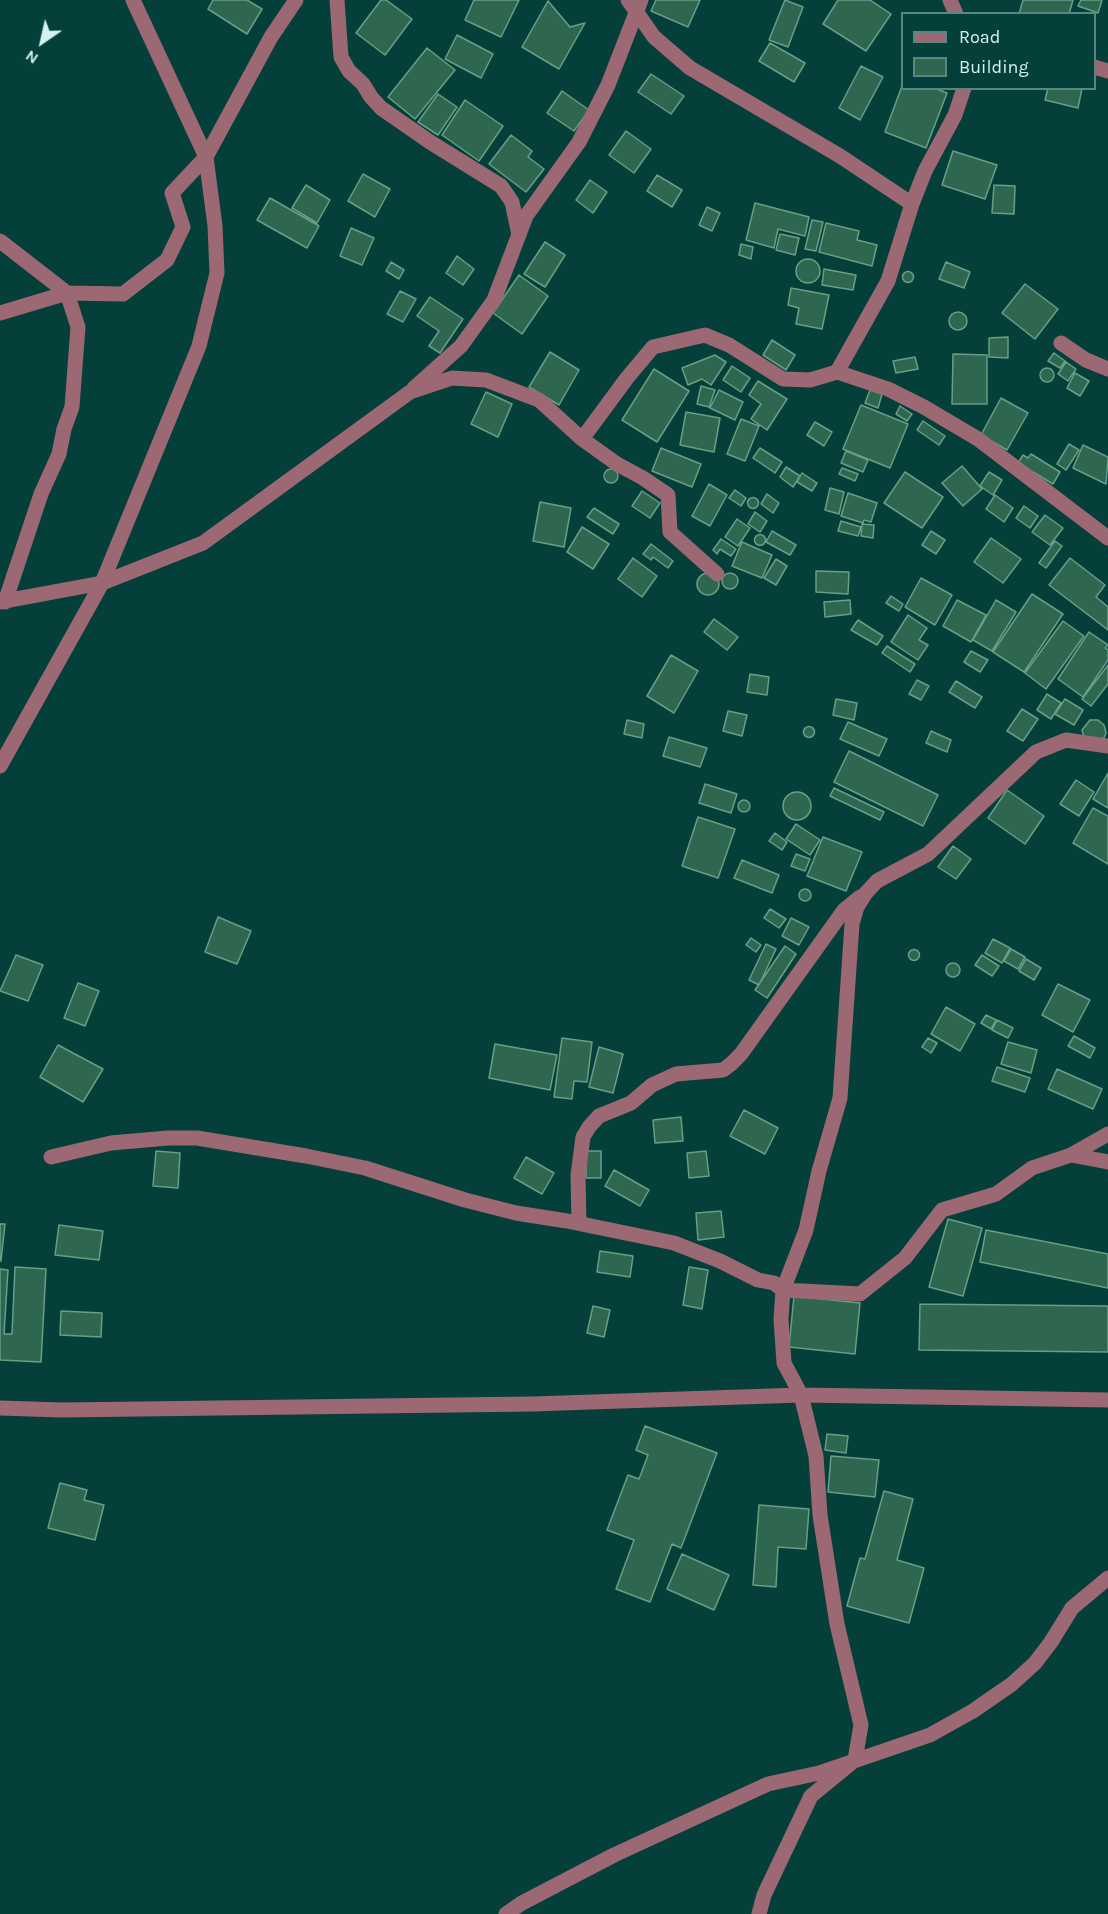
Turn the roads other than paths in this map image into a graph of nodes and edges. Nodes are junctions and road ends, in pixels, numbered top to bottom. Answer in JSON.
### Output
{"nodes":[{"id":1,"x":133,"y":0,"type":"edge"},
{"id":2,"x":296,"y":0,"type":"edge"},
{"id":3,"x":338,"y":0,"type":"edge"},
{"id":4,"x":635,"y":4,"type":"edge"},
{"id":5,"x":963,"y":90,"type":"edge"},
{"id":6,"x":206,"y":157,"type":"junction"},
{"id":7,"x":912,"y":204,"type":"junction"},
{"id":8,"x":519,"y":235,"type":"junction"},
{"id":9,"x":0,"y":241,"type":"edge"},
{"id":10,"x":67,"y":293,"type":"junction"},
{"id":11,"x":0,"y":313,"type":"edge"},
{"id":12,"x":1060,"y":343,"type":"dead end"},
{"id":13,"x":1108,"y":369,"type":"edge"},
{"id":14,"x":837,"y":372,"type":"junction"},
{"id":15,"x":410,"y":392,"type":"junction"},
{"id":16,"x":582,"y":439,"type":"junction"},
{"id":17,"x":1108,"y":538,"type":"edge"},
{"id":18,"x":717,"y":574,"type":"dead end"},
{"id":19,"x":102,"y":583,"type":"junction"},
{"id":20,"x":3,"y":602,"type":"edge"},
{"id":21,"x":1108,"y":746,"type":"edge"},
{"id":22,"x":0,"y":766,"type":"edge"},
{"id":23,"x":865,"y":894,"type":"junction"},
{"id":24,"x":1108,"y":1134,"type":"edge"},
{"id":25,"x":1071,"y":1155,"type":"junction"},
{"id":26,"x":51,"y":1157,"type":"dead end"},
{"id":27,"x":1108,"y":1162,"type":"edge"},
{"id":28,"x":579,"y":1223,"type":"junction"},
{"id":29,"x":783,"y":1290,"type":"junction"},
{"id":30,"x":801,"y":1395,"type":"junction"},
{"id":31,"x":1108,"y":1400,"type":"edge"},
{"id":32,"x":0,"y":1408,"type":"edge"},
{"id":33,"x":1108,"y":1578,"type":"edge"},
{"id":34,"x":855,"y":1760,"type":"junction"},
{"id":35,"x":506,"y":1914,"type":"edge"},
{"id":36,"x":759,"y":1914,"type":"edge"}],
"edges":[{"from":1,"to":6,"type":"street"},
{"from":2,"to":6,"type":"street"},
{"from":3,"to":8,"type":"street"},
{"from":4,"to":7,"type":"street"},
{"from":4,"to":8,"type":"street"},
{"from":5,"to":7,"type":"street"},
{"from":6,"to":10,"type":"street"},
{"from":6,"to":19,"type":"street"},
{"from":7,"to":14,"type":"street"},
{"from":8,"to":15,"type":"street"},
{"from":9,"to":10,"type":"street"},
{"from":10,"to":11,"type":"street"},
{"from":10,"to":20,"type":"street"},
{"from":12,"to":13,"type":"street"},
{"from":14,"to":16,"type":"street"},
{"from":14,"to":17,"type":"street"},
{"from":15,"to":16,"type":"street"},
{"from":15,"to":19,"type":"street"},
{"from":16,"to":18,"type":"street"},
{"from":19,"to":20,"type":"street"},
{"from":19,"to":22,"type":"street"},
{"from":21,"to":23,"type":"street"},
{"from":23,"to":28,"type":"street"},
{"from":23,"to":29,"type":"street"},
{"from":24,"to":25,"type":"street"},
{"from":25,"to":27,"type":"street"},
{"from":25,"to":29,"type":"street"},
{"from":26,"to":28,"type":"street"},
{"from":28,"to":29,"type":"street"},
{"from":29,"to":30,"type":"street"},
{"from":30,"to":31,"type":"street"},
{"from":30,"to":32,"type":"street"},
{"from":30,"to":34,"type":"street"},
{"from":33,"to":34,"type":"street"},
{"from":34,"to":35,"type":"street"},
{"from":34,"to":36,"type":"street"}]}
